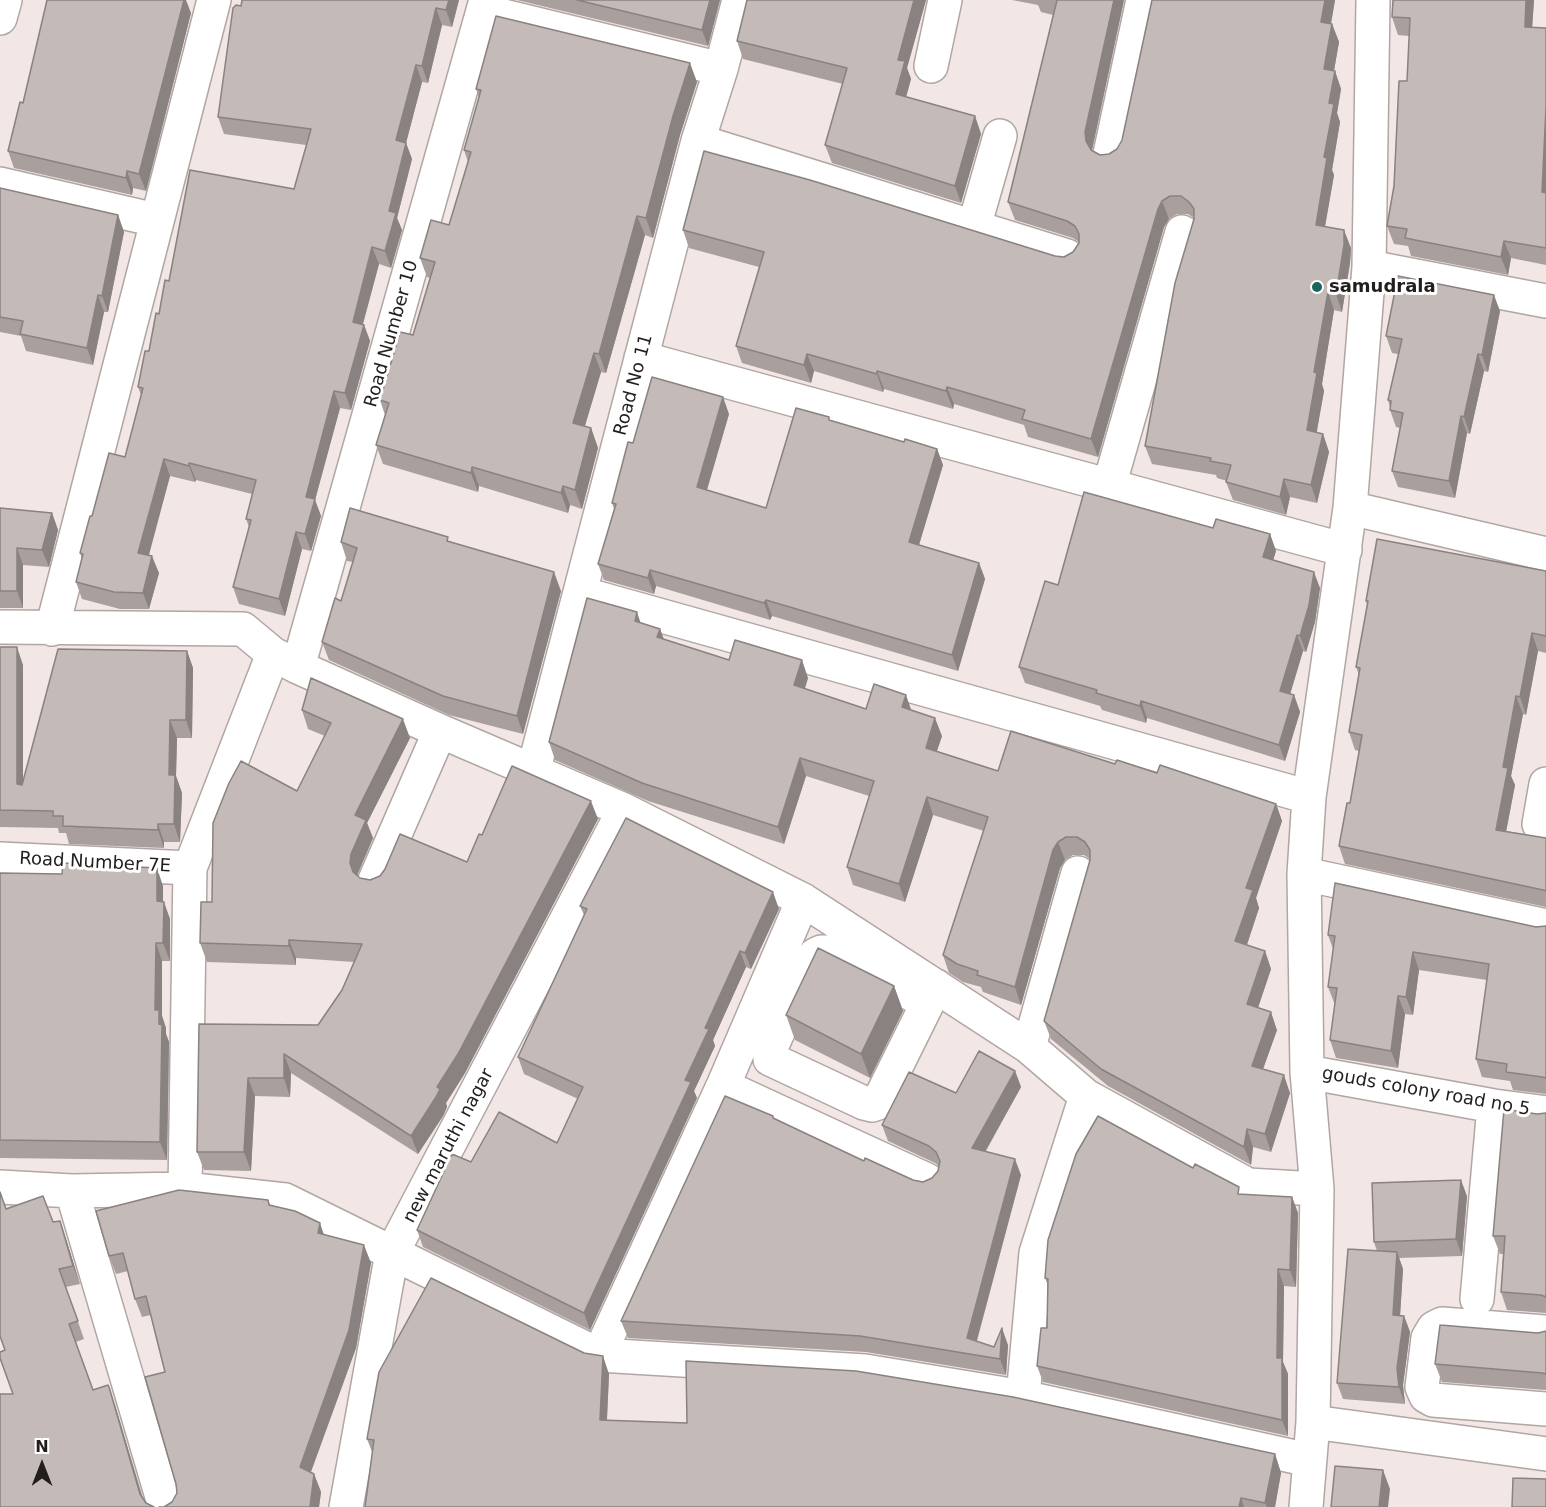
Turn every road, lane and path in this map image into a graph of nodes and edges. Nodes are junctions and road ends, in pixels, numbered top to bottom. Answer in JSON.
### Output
{"nodes":[{"id":1,"x":5,"y":0,"type":"edge"},
{"id":2,"x":214,"y":0,"type":"edge"},
{"id":3,"x":739,"y":0,"type":"edge"},
{"id":4,"x":945,"y":0,"type":"edge"},
{"id":5,"x":1143,"y":0,"type":"edge"},
{"id":6,"x":1373,"y":0,"type":"edge"},
{"id":7,"x":485,"y":6,"type":"edge"},
{"id":8,"x":0,"y":18,"type":"edge"},
{"id":9,"x":931,"y":66,"type":"dead end"},
{"id":10,"x":721,"y":69,"type":"junction"},
{"id":11,"x":1000,"y":136,"type":"dead end"},
{"id":12,"x":698,"y":141,"type":"junction"},
{"id":13,"x":1110,"y":154,"type":"edge"},
{"id":14,"x":0,"y":184,"type":"edge"},
{"id":15,"x":156,"y":220,"type":"junction"},
{"id":16,"x":974,"y":227,"type":"junction"},
{"id":17,"x":1182,"y":232,"type":"dead end"},
{"id":18,"x":1067,"y":255,"type":"edge"},
{"id":19,"x":1369,"y":267,"type":"junction"},
{"id":20,"x":1546,"y":301,"type":"edge"},
{"id":21,"x":641,"y":358,"type":"junction"},
{"id":22,"x":1109,"y":486,"type":"junction"},
{"id":23,"x":1350,"y":508,"type":"junction"},
{"id":24,"x":1346,"y":550,"type":"junction"},
{"id":25,"x":1546,"y":554,"type":"edge"},
{"id":26,"x":580,"y":593,"type":"junction"},
{"id":27,"x":0,"y":627,"type":"edge"},
{"id":28,"x":52,"y":629,"type":"junction"},
{"id":29,"x":286,"y":660,"type":"junction"},
{"id":30,"x":440,"y":731,"type":"junction"},
{"id":31,"x":533,"y":772,"type":"junction"},
{"id":32,"x":1546,"y":784,"type":"edge"},
{"id":33,"x":1309,"y":797,"type":"junction"},
{"id":34,"x":624,"y":810,"type":"junction"},
{"id":35,"x":1539,"y":824,"type":"dead end"},
{"id":36,"x":0,"y":859,"type":"edge"},
{"id":37,"x":190,"y":868,"type":"junction"},
{"id":38,"x":1078,"y":873,"type":"dead end"},
{"id":39,"x":1304,"y":874,"type":"junction"},
{"id":40,"x":375,"y":880,"type":"edge"},
{"id":41,"x":803,"y":900,"type":"junction"},
{"id":42,"x":1546,"y":926,"type":"edge"},
{"id":43,"x":792,"y":966,"type":"junction"},
{"id":44,"x":931,"y":994,"type":"junction"},
{"id":45,"x":1029,"y":1047,"type":"junction"},
{"id":46,"x":1307,"y":1072,"type":"junction"},
{"id":47,"x":723,"y":1086,"type":"junction"},
{"id":48,"x":1086,"y":1096,"type":"junction"},
{"id":49,"x":1494,"y":1106,"type":"junction"},
{"id":50,"x":1546,"y":1113,"type":"edge"},
{"id":51,"x":927,"y":1180,"type":"edge"},
{"id":52,"x":0,"y":1187,"type":"edge"},
{"id":53,"x":185,"y":1189,"type":"junction"},
{"id":54,"x":1317,"y":1189,"type":"junction"},
{"id":55,"x":72,"y":1191,"type":"junction"},
{"id":56,"x":392,"y":1254,"type":"junction"},
{"id":57,"x":1477,"y":1299,"type":"dead end"},
{"id":58,"x":1546,"y":1332,"type":"edge"},
{"id":59,"x":599,"y":1355,"type":"junction"},
{"id":60,"x":1023,"y":1397,"type":"junction"},
{"id":61,"x":1486,"y":1404,"type":"junction"},
{"id":62,"x":1546,"y":1409,"type":"edge"},
{"id":63,"x":1313,"y":1422,"type":"junction"},
{"id":64,"x":1481,"y":1445,"type":"junction"},
{"id":65,"x":1546,"y":1454,"type":"edge"},
{"id":66,"x":1309,"y":1460,"type":"junction"},
{"id":67,"x":165,"y":1507,"type":"edge"},
{"id":68,"x":346,"y":1507,"type":"edge"},
{"id":69,"x":1306,"y":1507,"type":"edge"}],
"edges":[{"from":1,"to":8,"type":"street"},
{"from":2,"to":15,"type":"street"},
{"from":3,"to":10,"type":"street","name":"Road No 11"},
{"from":4,"to":9,"type":"street"},
{"from":5,"to":13,"type":"street"},
{"from":6,"to":19,"type":"street"},
{"from":7,"to":10,"type":"street"},
{"from":7,"to":29,"type":"street","name":"Road Number 10"},
{"from":10,"to":12,"type":"street","name":"Road No 11"},
{"from":11,"to":16,"type":"street"},
{"from":12,"to":16,"type":"street"},
{"from":12,"to":21,"type":"street","name":"Road No 11"},
{"from":14,"to":15,"type":"street"},
{"from":15,"to":28,"type":"street"},
{"from":16,"to":18,"type":"street"},
{"from":17,"to":22,"type":"street"},
{"from":19,"to":20,"type":"street"},
{"from":19,"to":23,"type":"street"},
{"from":21,"to":22,"type":"street"},
{"from":21,"to":26,"type":"street","name":"Road No 11"},
{"from":22,"to":24,"type":"street"},
{"from":23,"to":24,"type":"street"},
{"from":23,"to":25,"type":"street"},
{"from":24,"to":33,"type":"street"},
{"from":26,"to":31,"type":"street","name":"Road No 11"},
{"from":26,"to":33,"type":"street"},
{"from":27,"to":28,"type":"street"},
{"from":28,"to":29,"type":"street"},
{"from":29,"to":30,"type":"street"},
{"from":29,"to":37,"type":"street","name":"Road Number 10"},
{"from":30,"to":31,"type":"street"},
{"from":30,"to":40,"type":"street"},
{"from":31,"to":34,"type":"street"},
{"from":32,"to":35,"type":"street"},
{"from":33,"to":39,"type":"street"},
{"from":34,"to":41,"type":"street"},
{"from":34,"to":56,"type":"street","name":"new maruthi nagar"},
{"from":36,"to":37,"type":"street","name":"Road Number 7E"},
{"from":37,"to":53,"type":"street"},
{"from":38,"to":45,"type":"street"},
{"from":39,"to":42,"type":"street"},
{"from":39,"to":46,"type":"street"},
{"from":41,"to":43,"type":"street"},
{"from":41,"to":44,"type":"street"},
{"from":43,"to":44,"type":"street"},
{"from":43,"to":44,"type":"street"},
{"from":43,"to":47,"type":"street"},
{"from":44,"to":45,"type":"street"},
{"from":45,"to":48,"type":"street"},
{"from":46,"to":49,"type":"street","name":"gouds colony road no 5"},
{"from":46,"to":54,"type":"street"},
{"from":47,"to":51,"type":"street"},
{"from":47,"to":59,"type":"street"},
{"from":48,"to":54,"type":"street"},
{"from":48,"to":60,"type":"street"},
{"from":49,"to":50,"type":"street","name":"gouds colony road no 5"},
{"from":49,"to":57,"type":"street"},
{"from":52,"to":55,"type":"street"},
{"from":53,"to":55,"type":"street"},
{"from":53,"to":56,"type":"street"},
{"from":54,"to":63,"type":"street"},
{"from":55,"to":67,"type":"street"},
{"from":56,"to":59,"type":"street"},
{"from":56,"to":68,"type":"street","name":"new maruthi nagar"},
{"from":58,"to":61,"type":"street"},
{"from":59,"to":60,"type":"street"},
{"from":60,"to":66,"type":"street"},
{"from":61,"to":62,"type":"street"},
{"from":61,"to":64,"type":"street"},
{"from":63,"to":64,"type":"street"},
{"from":63,"to":66,"type":"street"},
{"from":64,"to":65,"type":"street"},
{"from":66,"to":69,"type":"street"}]}
